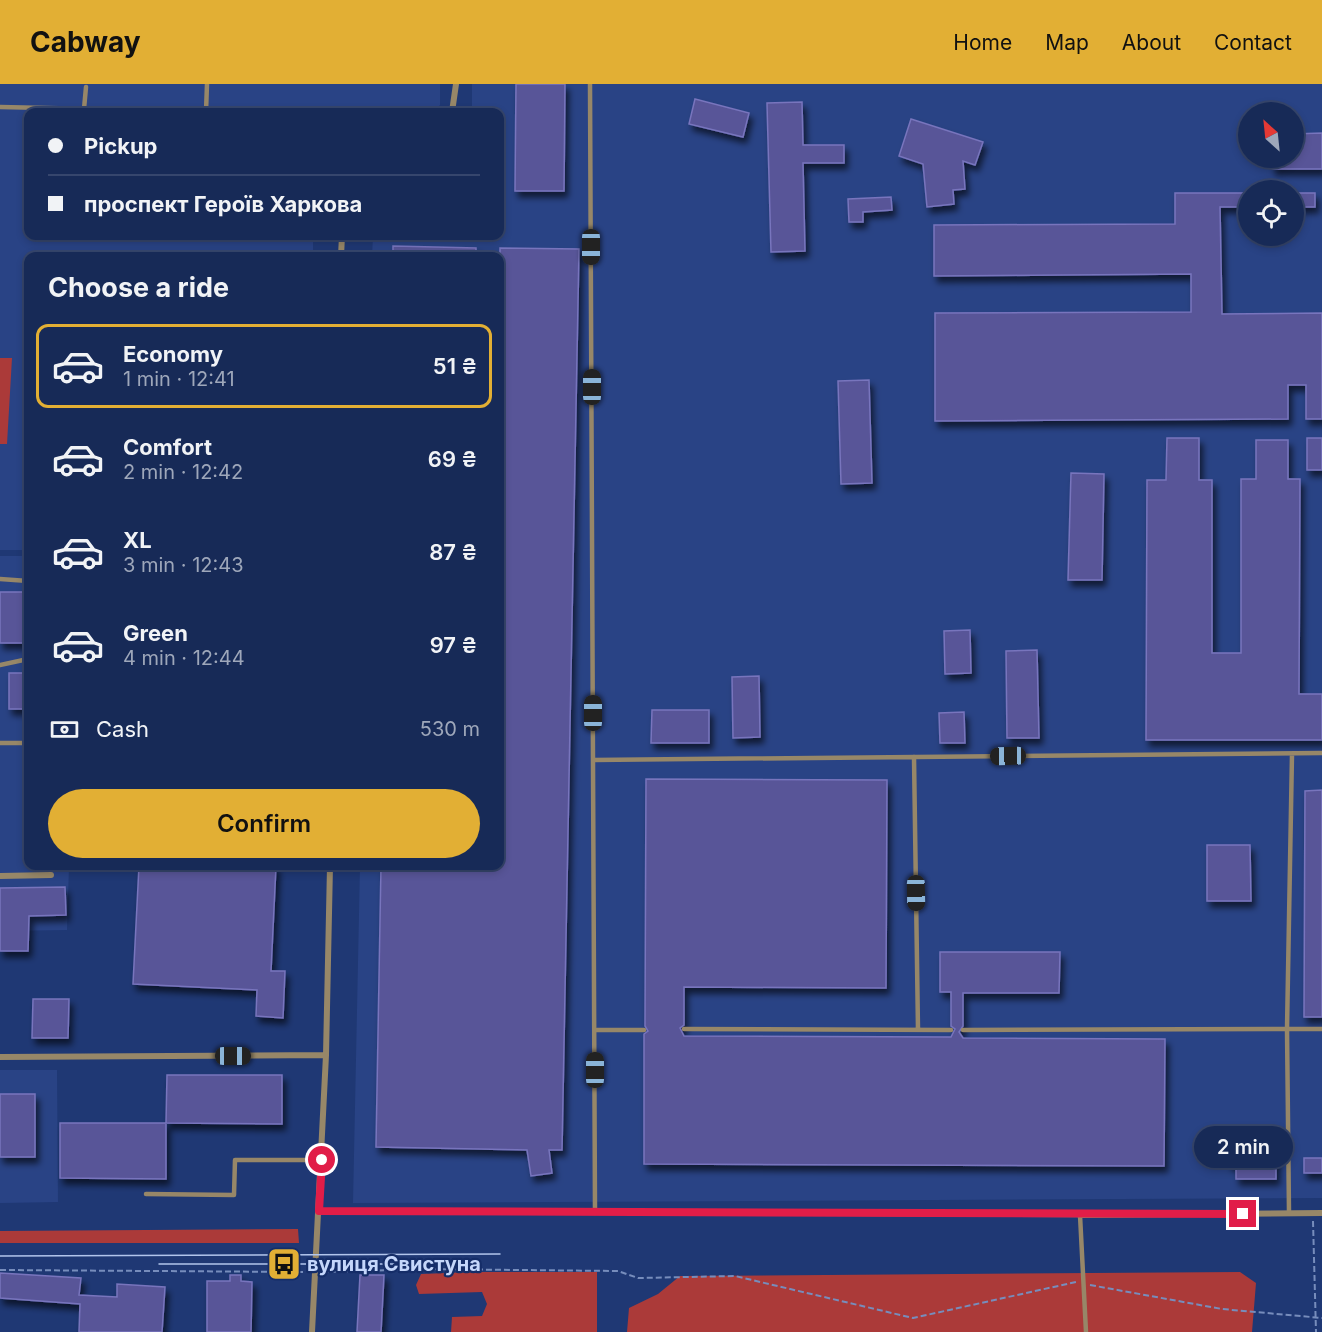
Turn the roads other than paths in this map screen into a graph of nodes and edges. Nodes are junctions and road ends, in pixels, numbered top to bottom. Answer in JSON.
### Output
{"nodes":[{"id":1,"x":207,"y":84,"type":"edge"},
{"id":2,"x":456,"y":84,"type":"edge"},
{"id":3,"x":590,"y":84,"type":"edge"},
{"id":4,"x":86,"y":87,"type":"dead end"},
{"id":5,"x":0,"y":107,"type":"edge"},
{"id":6,"x":42,"y":108,"type":"edge"},
{"id":7,"x":84,"y":108,"type":"edge"},
{"id":8,"x":206,"y":108,"type":"edge"},
{"id":9,"x":453,"y":108,"type":"edge"},
{"id":10,"x":0,"y":579,"type":"edge"},
{"id":11,"x":24,"y":581,"type":"edge"},
{"id":12,"x":24,"y":660,"type":"edge"},
{"id":13,"x":0,"y":665,"type":"edge"},
{"id":14,"x":0,"y":743,"type":"edge"},
{"id":15,"x":24,"y":743,"type":"edge"},
{"id":16,"x":1322,"y":753,"type":"edge"},
{"id":17,"x":1292,"y":754,"type":"junction"},
{"id":18,"x":914,"y":757,"type":"junction"},
{"id":19,"x":593,"y":760,"type":"junction"},
{"id":20,"x":330,"y":870,"type":"edge"},
{"id":21,"x":51,"y":874,"type":"dead end"},
{"id":22,"x":0,"y":876,"type":"edge"},
{"id":23,"x":645,"y":1029,"type":"dead end"},
{"id":24,"x":684,"y":1029,"type":"dead end"},
{"id":25,"x":1287,"y":1029,"type":"junction"},
{"id":26,"x":1322,"y":1029,"type":"edge"},
{"id":27,"x":597,"y":1030,"type":"dead end"},
{"id":28,"x":918,"y":1030,"type":"junction"},
{"id":29,"x":951,"y":1030,"type":"dead end"},
{"id":30,"x":963,"y":1030,"type":"dead end"},
{"id":31,"x":326,"y":1055,"type":"junction"},
{"id":32,"x":0,"y":1057,"type":"edge"},
{"id":33,"x":322,"y":1160,"type":"junction"},
{"id":34,"x":146,"y":1194,"type":"dead end"},
{"id":35,"x":319,"y":1211,"type":"junction"},
{"id":36,"x":595,"y":1213,"type":"junction"},
{"id":37,"x":1289,"y":1213,"type":"junction"},
{"id":38,"x":1322,"y":1213,"type":"edge"},
{"id":39,"x":1080,"y":1215,"type":"junction"},
{"id":40,"x":312,"y":1332,"type":"edge"},
{"id":41,"x":1086,"y":1332,"type":"edge"}],
"edges":[{"from":1,"to":8,"type":"lane"},
{"from":2,"to":9,"type":"street"},
{"from":3,"to":19,"type":"lane"},
{"from":4,"to":7,"type":"lane"},
{"from":5,"to":6,"type":"lane"},
{"from":10,"to":11,"type":"lane"},
{"from":12,"to":13,"type":"lane"},
{"from":14,"to":15,"type":"lane"},
{"from":16,"to":17,"type":"lane"},
{"from":17,"to":18,"type":"lane"},
{"from":17,"to":25,"type":"lane"},
{"from":18,"to":19,"type":"lane"},
{"from":18,"to":28,"type":"lane"},
{"from":19,"to":36,"type":"lane"},
{"from":20,"to":31,"type":"street"},
{"from":21,"to":22,"type":"street"},
{"from":23,"to":27,"type":"lane"},
{"from":24,"to":28,"type":"lane"},
{"from":25,"to":26,"type":"lane"},
{"from":25,"to":30,"type":"lane"},
{"from":25,"to":37,"type":"lane"},
{"from":28,"to":29,"type":"lane"},
{"from":31,"to":32,"type":"street"},
{"from":31,"to":33,"type":"street"},
{"from":33,"to":34,"type":"lane"},
{"from":33,"to":35,"type":"street"},
{"from":35,"to":36,"type":"lane"},
{"from":35,"to":40,"type":"street"},
{"from":36,"to":39,"type":"lane"},
{"from":37,"to":38,"type":"street"},
{"from":37,"to":39,"type":"street"},
{"from":39,"to":41,"type":"lane"}]}
